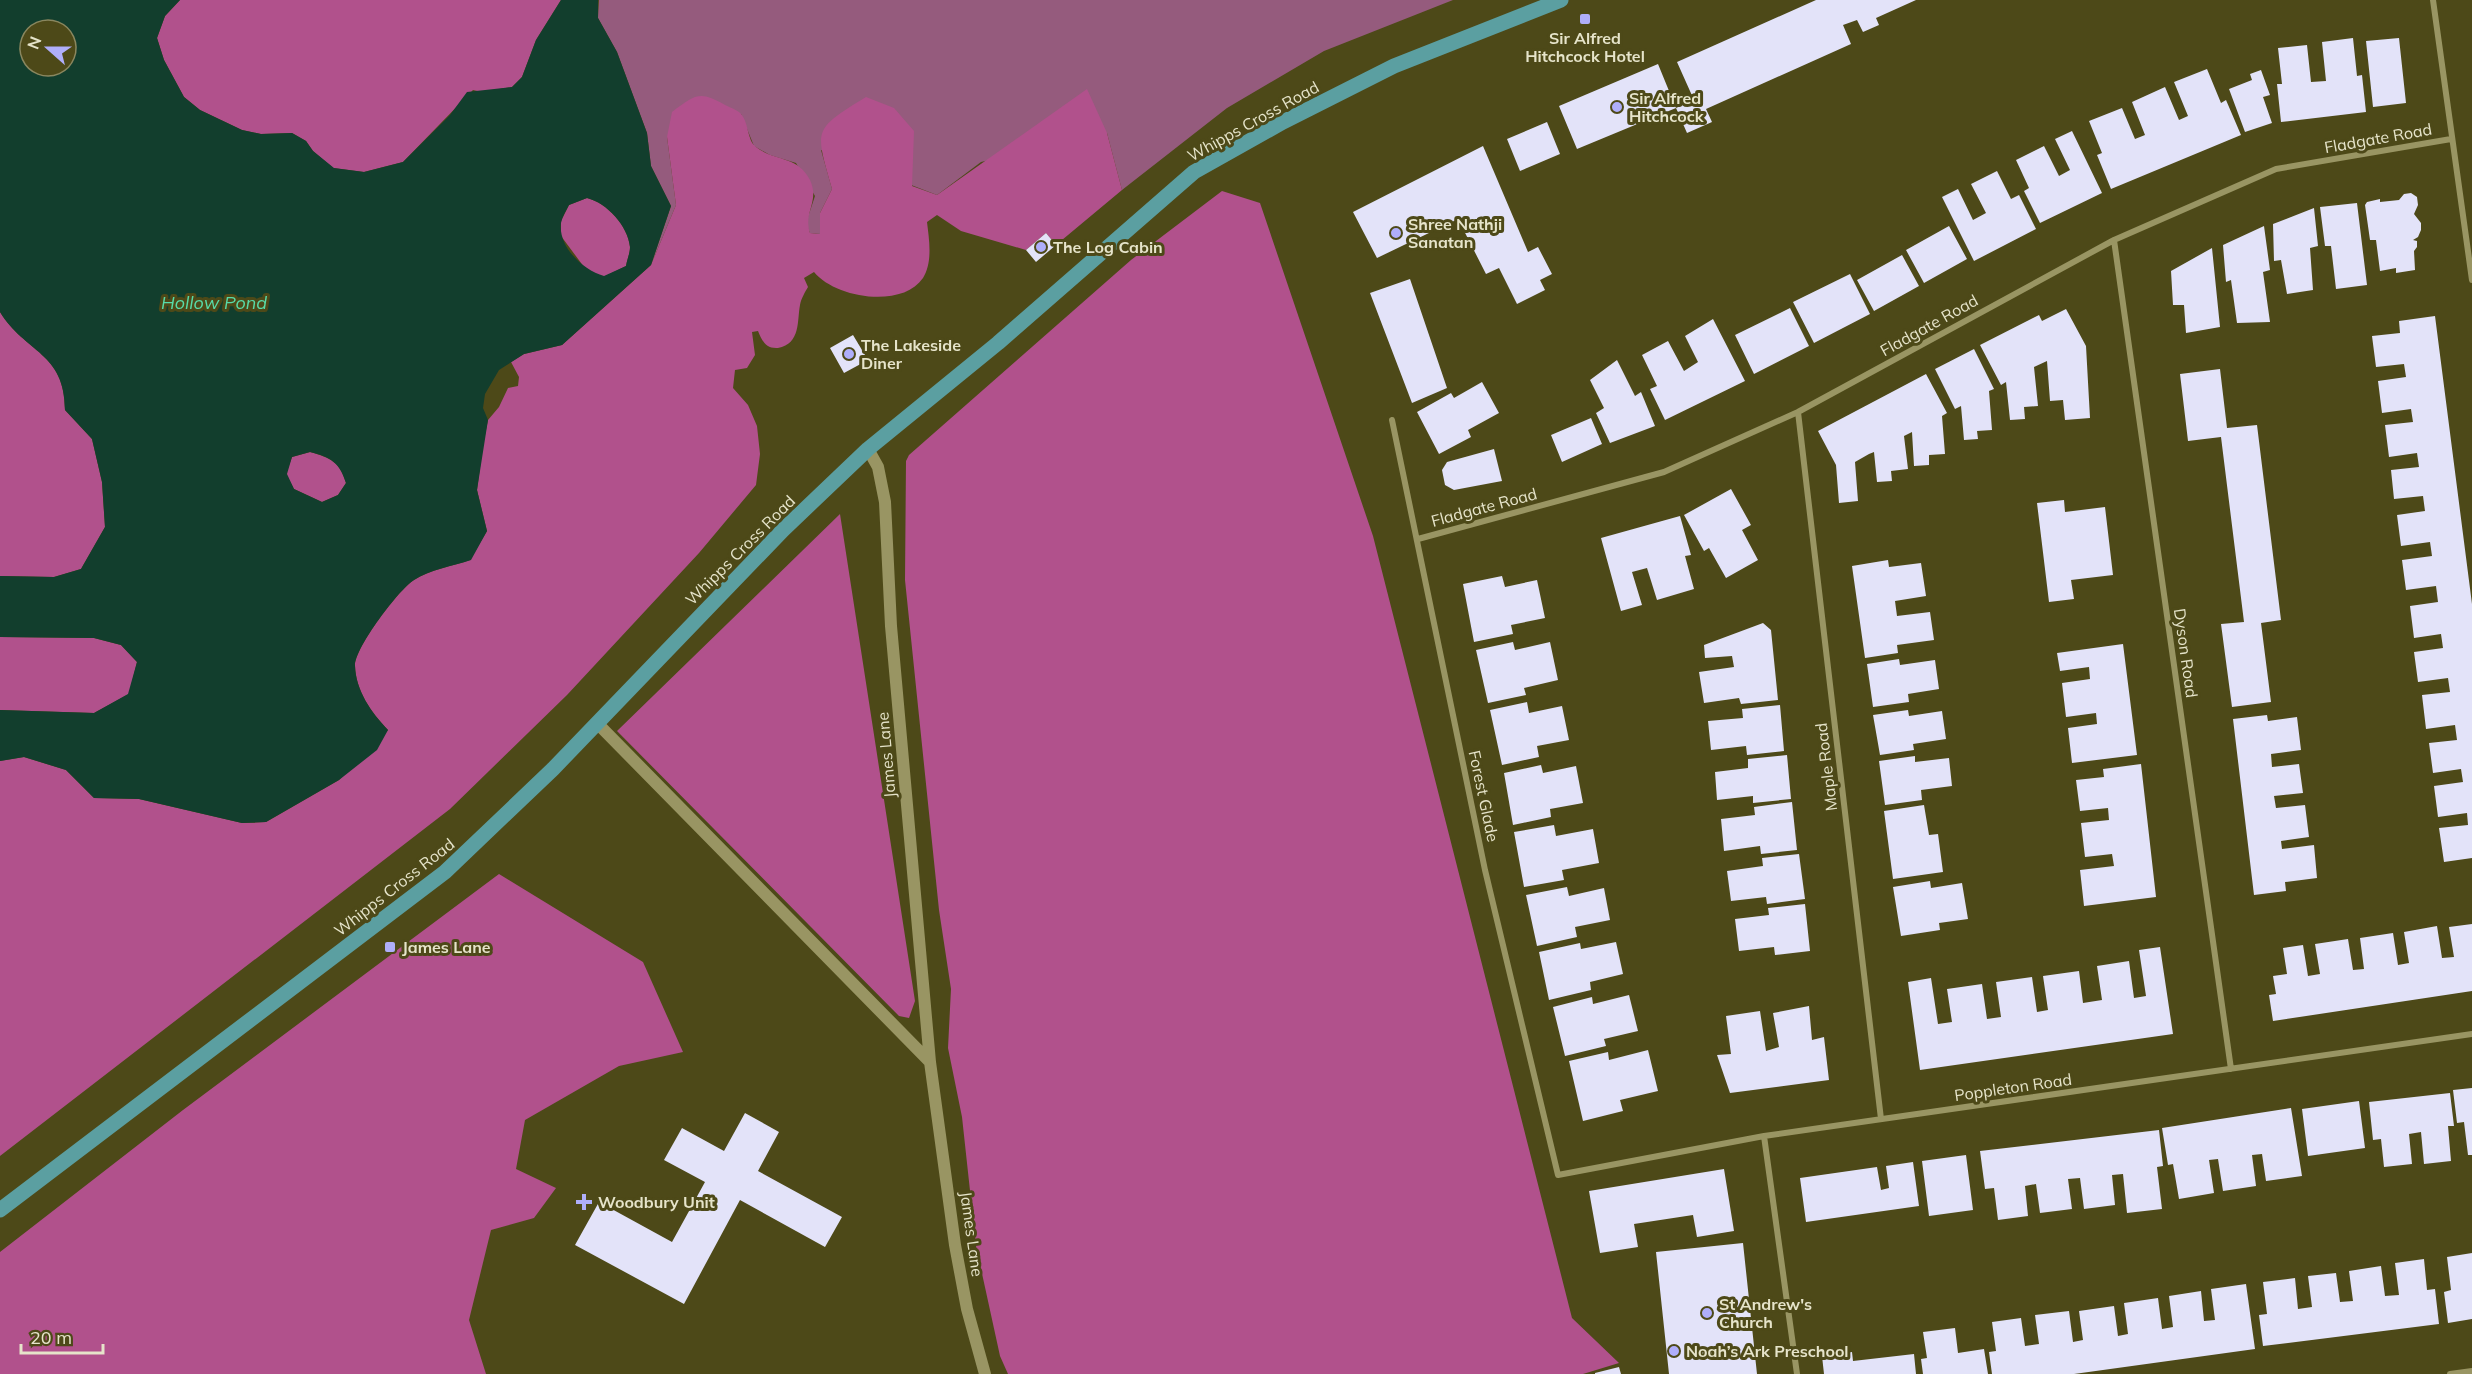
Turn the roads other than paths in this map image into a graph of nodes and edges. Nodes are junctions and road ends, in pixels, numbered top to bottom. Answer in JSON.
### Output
{"nodes":[{"id":1,"x":1561,"y":0,"type":"edge"},
{"id":2,"x":2433,"y":0,"type":"edge"},
{"id":3,"x":2451,"y":139,"type":"junction"},
{"id":4,"x":2114,"y":240,"type":"junction"},
{"id":5,"x":2472,"y":280,"type":"edge"},
{"id":6,"x":1798,"y":412,"type":"junction"},
{"id":7,"x":1392,"y":420,"type":"dead end"},
{"id":8,"x":868,"y":449,"type":"junction"},
{"id":9,"x":1418,"y":539,"type":"junction"},
{"id":10,"x":597,"y":723,"type":"junction"},
{"id":11,"x":2472,"y":1034,"type":"edge"},
{"id":12,"x":930,"y":1062,"type":"junction"},
{"id":13,"x":2231,"y":1069,"type":"junction"},
{"id":14,"x":1881,"y":1119,"type":"junction"},
{"id":15,"x":1764,"y":1136,"type":"junction"},
{"id":16,"x":1558,"y":1175,"type":"joint"},
{"id":17,"x":0,"y":1210,"type":"edge"},
{"id":18,"x":2472,"y":1371,"type":"edge"},
{"id":19,"x":985,"y":1374,"type":"edge"},
{"id":20,"x":1797,"y":1374,"type":"edge"},
{"id":21,"x":2450,"y":1374,"type":"edge"}],
"edges":[{"from":1,"to":8,"type":"main road","name":"Whipps Cross Road"},
{"from":2,"to":3,"type":"street"},
{"from":3,"to":4,"type":"street","name":"Fladgate Road"},
{"from":3,"to":5,"type":"street"},
{"from":4,"to":6,"type":"street","name":"Fladgate Road"},
{"from":4,"to":13,"type":"street","name":"Dyson Road"},
{"from":6,"to":9,"type":"street","name":"Fladgate Road"},
{"from":6,"to":14,"type":"street","name":"Maple Road"},
{"from":7,"to":9,"type":"street","name":"Forest Glade"},
{"from":8,"to":10,"type":"main road","name":"Whipps Cross Road"},
{"from":8,"to":12,"type":"street","name":"James Lane"},
{"from":9,"to":16,"type":"street","name":"Forest Glade"},
{"from":10,"to":12,"type":"street"},
{"from":10,"to":17,"type":"main road","name":"Whipps Cross Road"},
{"from":11,"to":13,"type":"street","name":"Poppleton Road"},
{"from":12,"to":19,"type":"street","name":"James Lane"},
{"from":13,"to":14,"type":"street","name":"Poppleton Road"},
{"from":14,"to":15,"type":"street","name":"Poppleton Road"},
{"from":15,"to":16,"type":"street","name":"Poppleton Road"},
{"from":15,"to":20,"type":"street"},
{"from":18,"to":21,"type":"street"}]}
